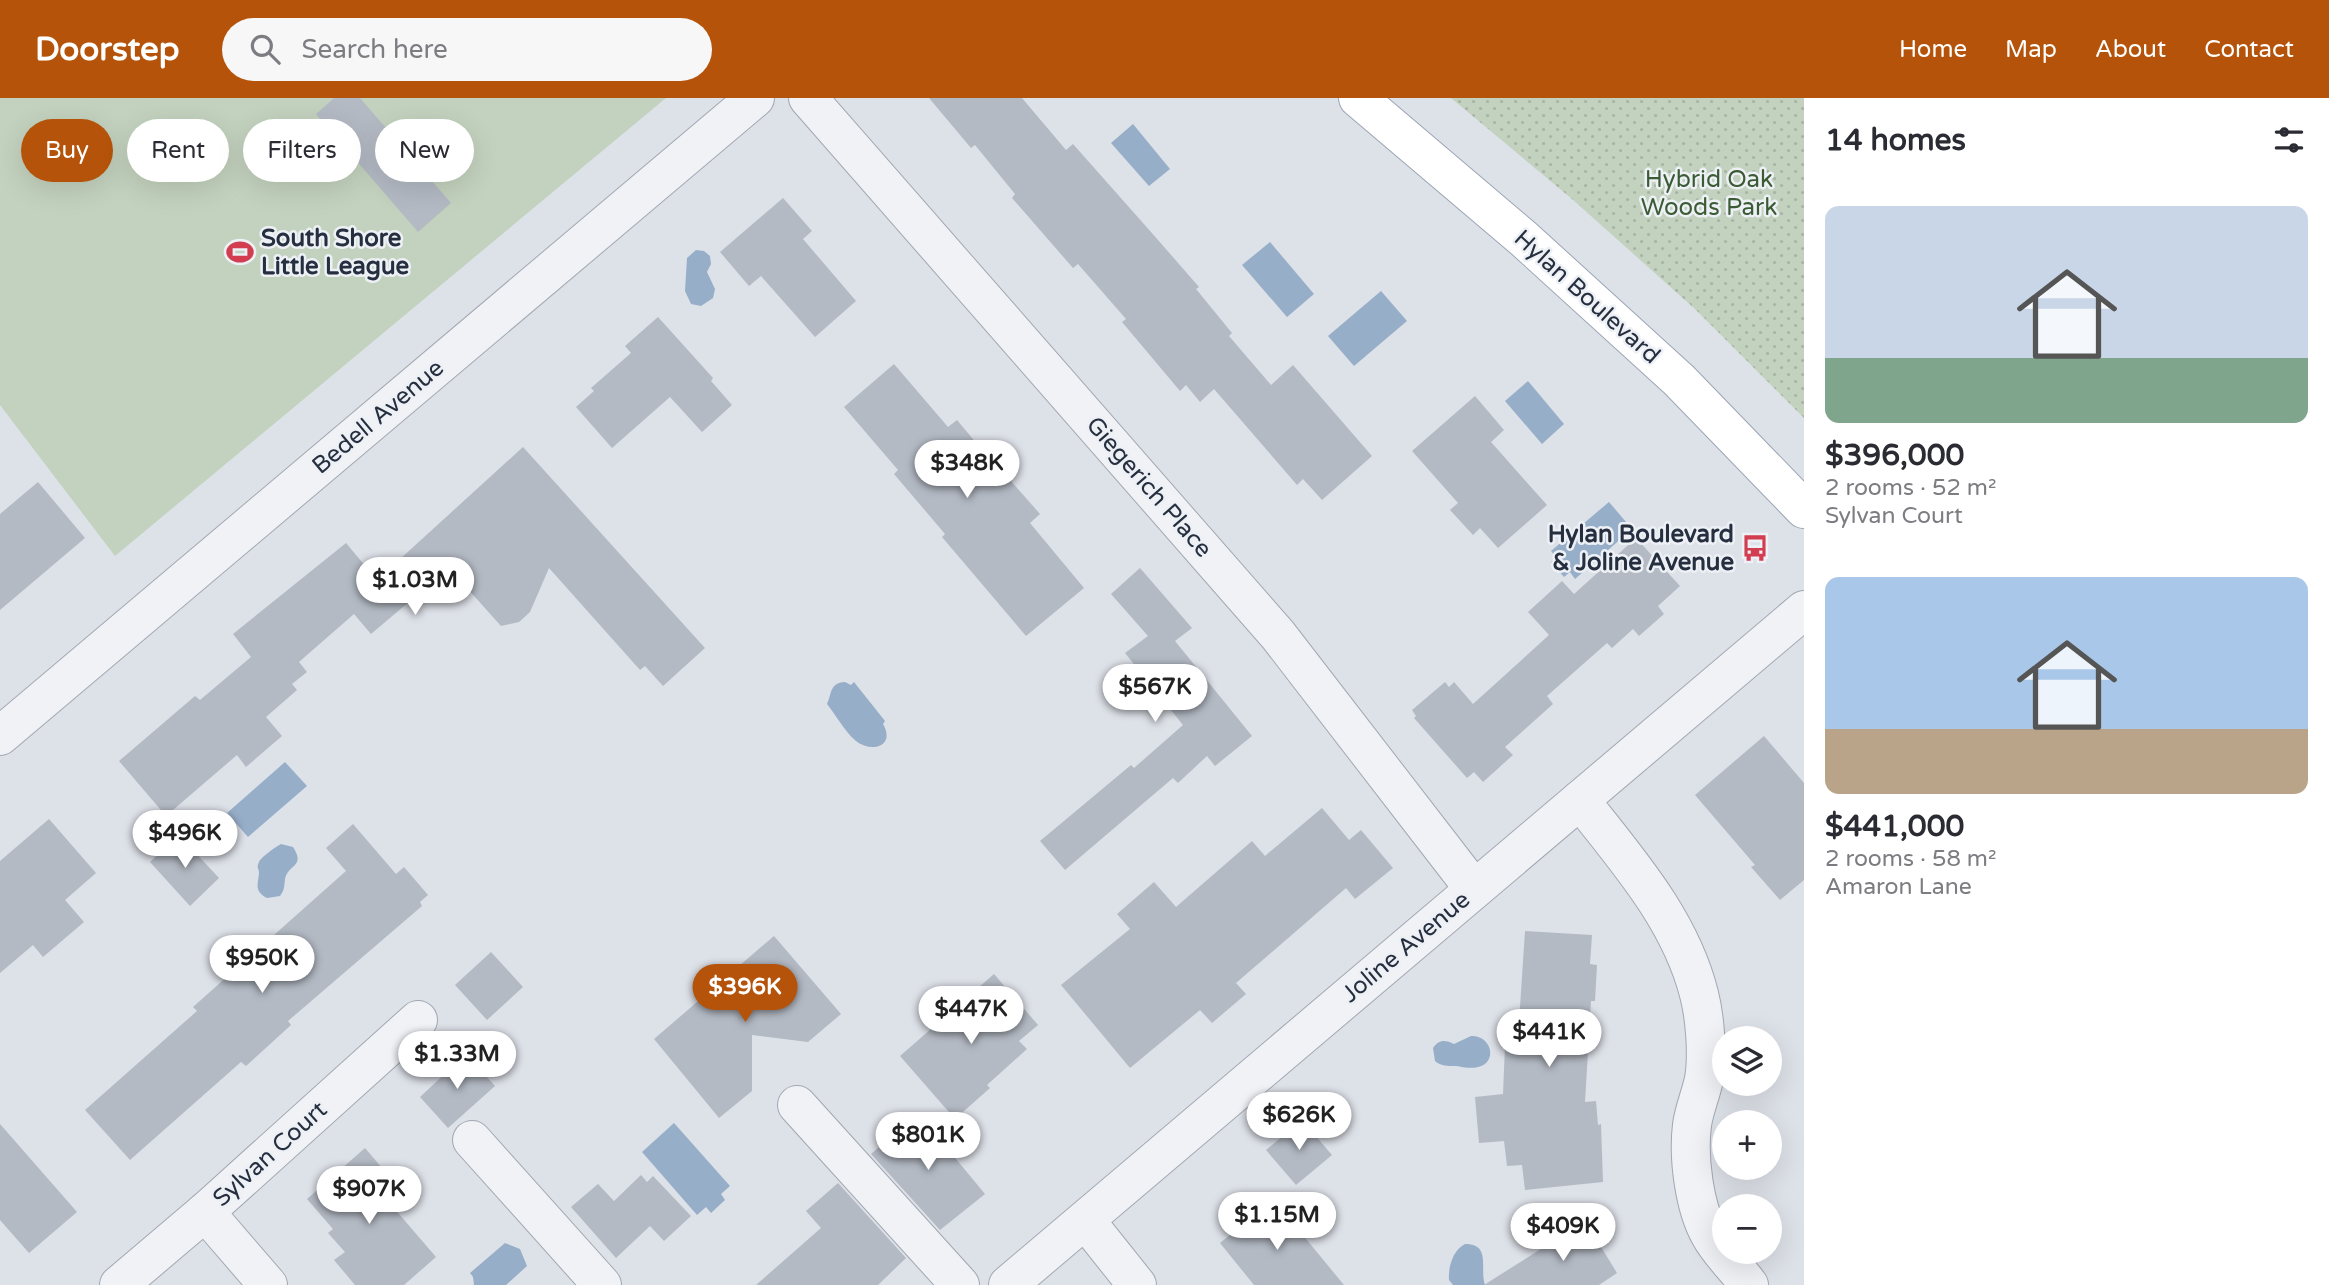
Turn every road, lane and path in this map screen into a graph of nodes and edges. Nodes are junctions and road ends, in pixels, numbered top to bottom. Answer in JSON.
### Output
{"nodes":[{"id":1,"x":755,"y":98,"type":"edge"},
{"id":2,"x":808,"y":98,"type":"edge"},
{"id":3,"x":1358,"y":98,"type":"edge"},
{"id":4,"x":1804,"y":509,"type":"edge"},
{"id":5,"x":1804,"y":610,"type":"edge"},
{"id":6,"x":0,"y":736,"type":"edge"},
{"id":7,"x":1580,"y":800,"type":"junction"},
{"id":8,"x":1474,"y":889,"type":"junction"},
{"id":9,"x":418,"y":1020,"type":"dead end"},
{"id":10,"x":797,"y":1105,"type":"dead end"},
{"id":11,"x":472,"y":1140,"type":"dead end"},
{"id":12,"x":205,"y":1212,"type":"junction"},
{"id":13,"x":1086,"y":1221,"type":"junction"},
{"id":14,"x":119,"y":1285,"type":"edge"},
{"id":15,"x":268,"y":1285,"type":"edge"},
{"id":16,"x":602,"y":1285,"type":"edge"},
{"id":17,"x":960,"y":1285,"type":"edge"},
{"id":18,"x":1008,"y":1285,"type":"edge"},
{"id":19,"x":1137,"y":1285,"type":"edge"},
{"id":20,"x":1749,"y":1285,"type":"edge"}],
"edges":[{"from":1,"to":6,"type":"street","name":"Bedell Avenue"},
{"from":2,"to":8,"type":"street","name":"Giegerich Place"},
{"from":3,"to":4,"type":"main road","name":"Hylan Boulevard"},
{"from":5,"to":7,"type":"street","name":"Joline Avenue"},
{"from":7,"to":8,"type":"street","name":"Joline Avenue"},
{"from":7,"to":20,"type":"street"},
{"from":8,"to":13,"type":"street","name":"Joline Avenue"},
{"from":9,"to":12,"type":"street","name":"Sylvan Court"},
{"from":10,"to":17,"type":"street"},
{"from":11,"to":16,"type":"street"},
{"from":12,"to":14,"type":"street","name":"Sylvan Court"},
{"from":12,"to":15,"type":"street"},
{"from":13,"to":18,"type":"street","name":"Joline Avenue"},
{"from":13,"to":19,"type":"street"}]}
